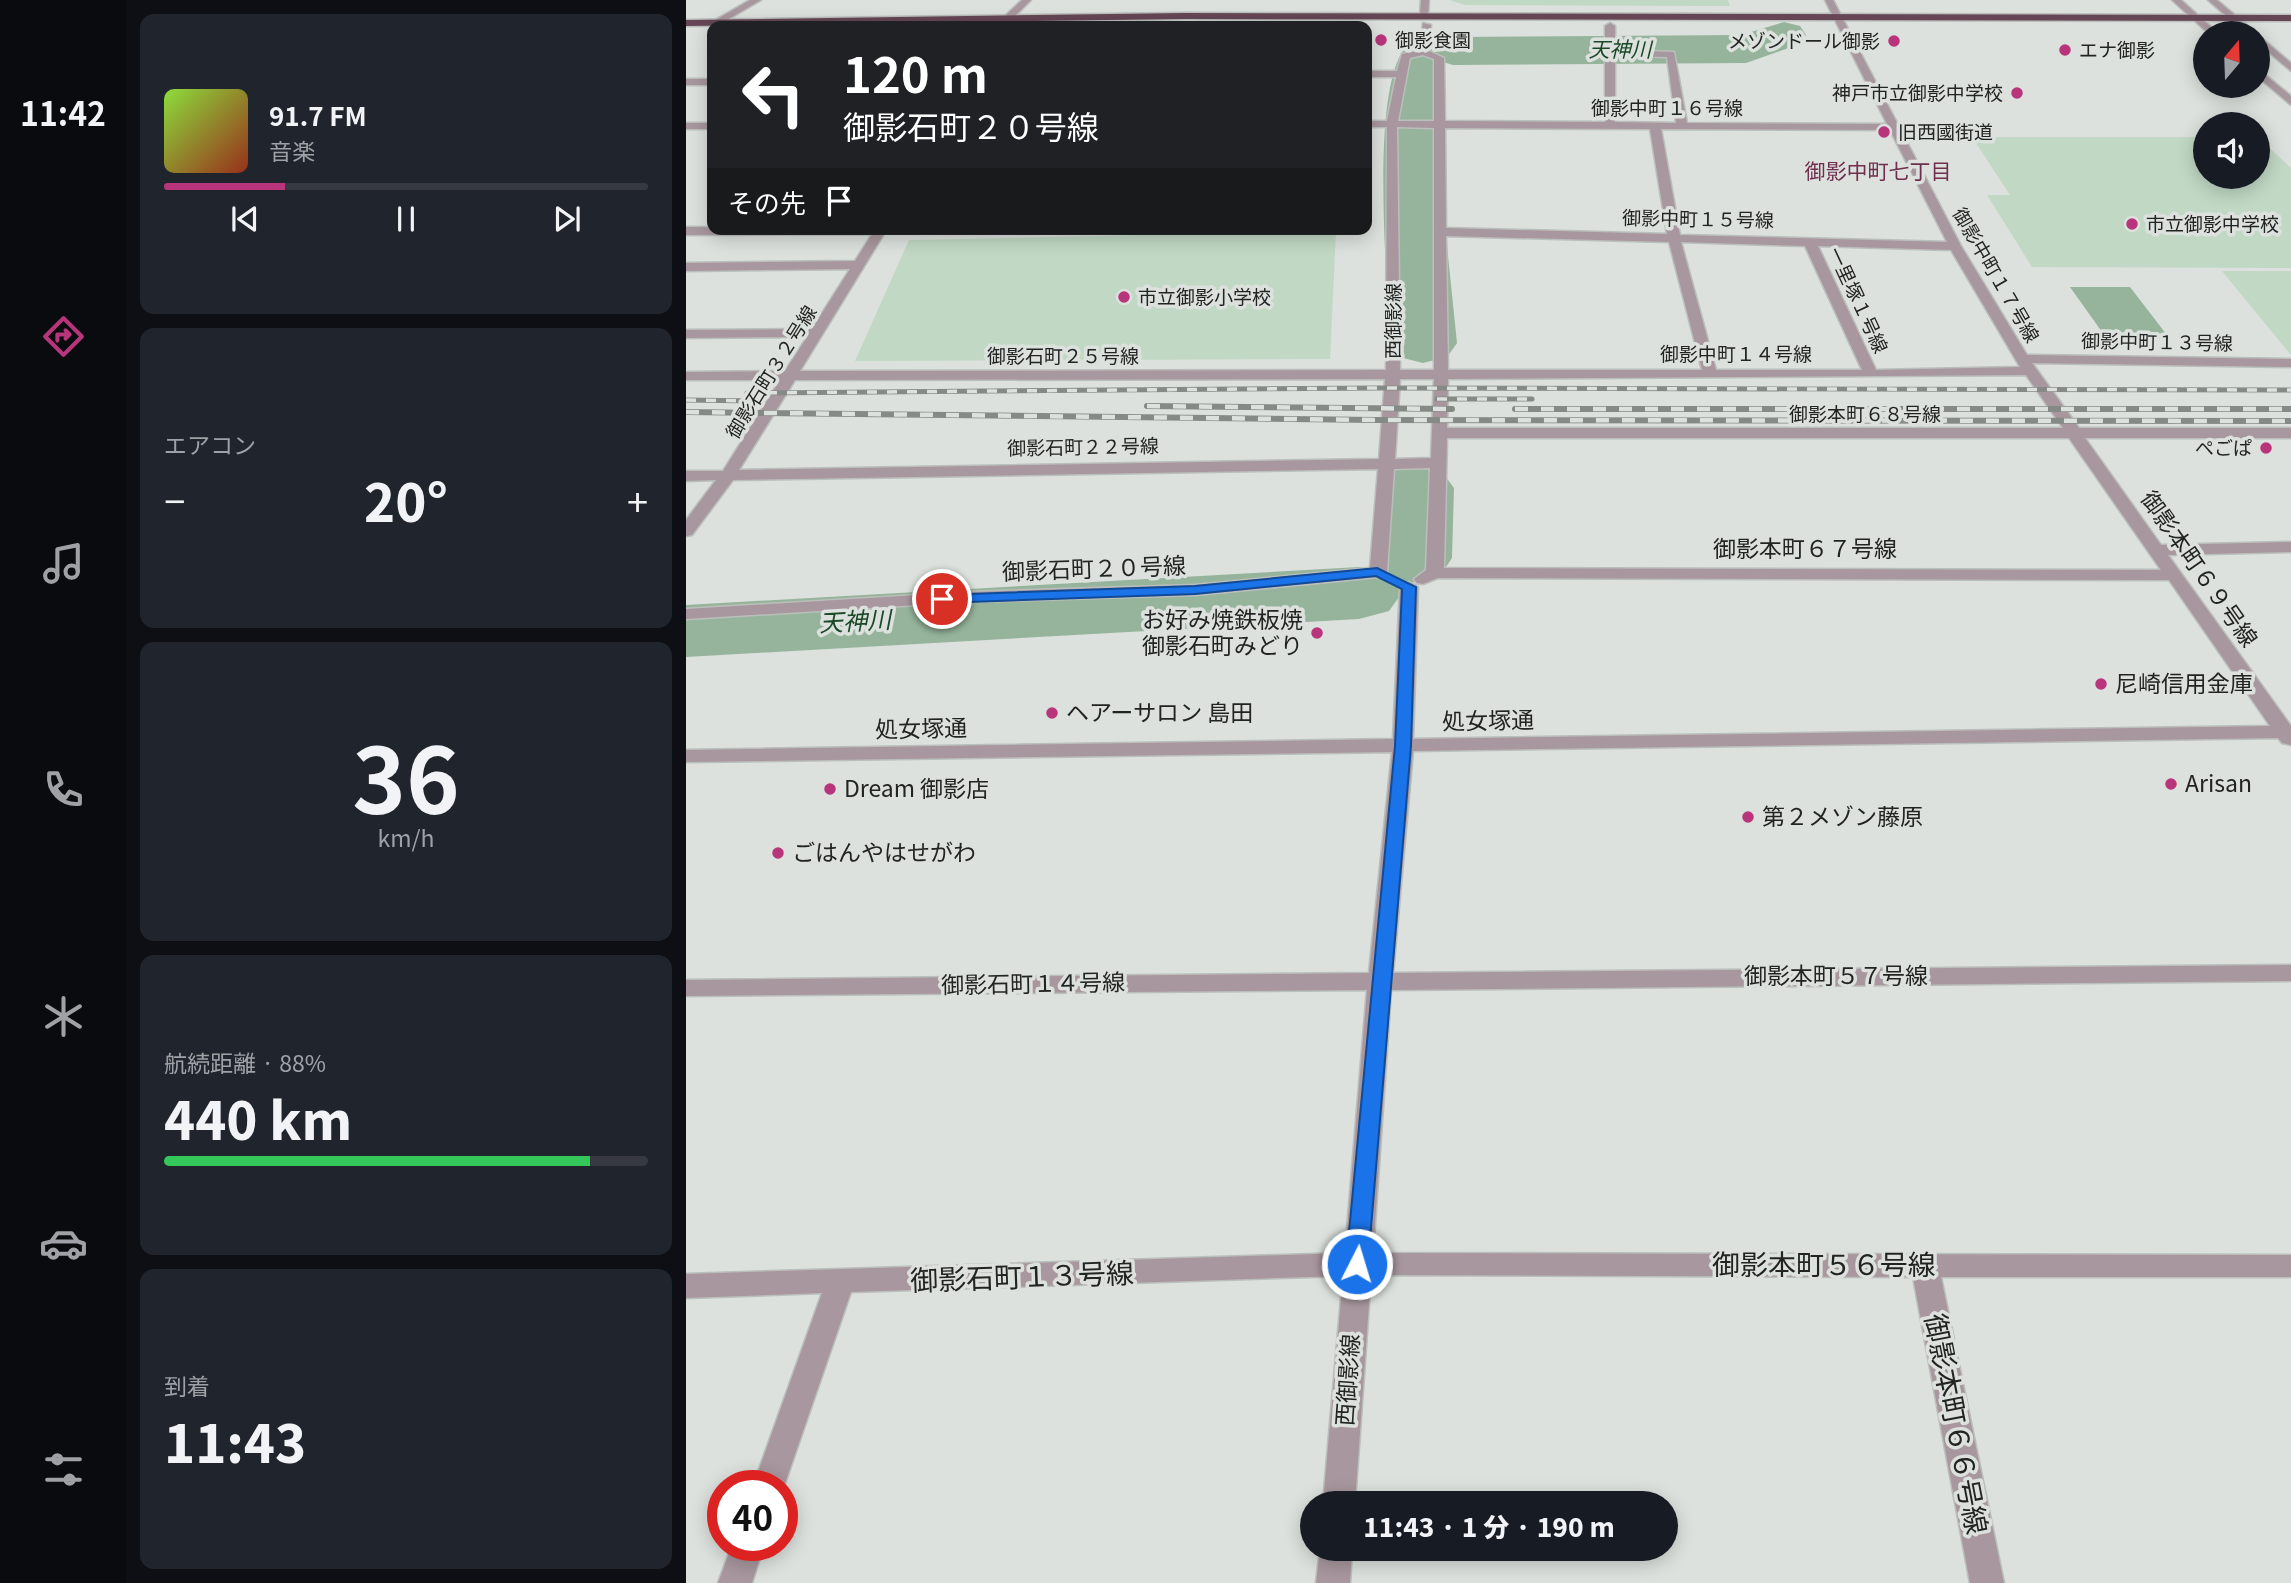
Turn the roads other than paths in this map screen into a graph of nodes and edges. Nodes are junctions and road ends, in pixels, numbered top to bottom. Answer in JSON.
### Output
{"nodes":[{"id":1,"x":757,"y":0,"type":"edge"},
{"id":2,"x":1027,"y":0,"type":"edge"},
{"id":3,"x":1425,"y":0,"type":"edge"},
{"id":4,"x":1829,"y":0,"type":"edge"},
{"id":5,"x":2176,"y":0,"type":"edge"},
{"id":6,"x":2212,"y":0,"type":"edge"},
{"id":7,"x":1009,"y":17,"type":"junction"},
{"id":8,"x":2196,"y":18,"type":"junction"},
{"id":9,"x":2234,"y":18,"type":"junction"},
{"id":10,"x":2291,"y":18,"type":"edge"},
{"id":11,"x":1426,"y":20,"type":"junction"},
{"id":12,"x":724,"y":21,"type":"edge"},
{"id":13,"x":891,"y":21,"type":"edge"},
{"id":14,"x":1358,"y":21,"type":"edge"},
{"id":15,"x":2199,"y":21,"type":"edge"},
{"id":16,"x":2237,"y":21,"type":"edge"},
{"id":17,"x":1841,"y":22,"type":"junction"},
{"id":18,"x":686,"y":23,"type":"edge"},
{"id":19,"x":707,"y":26,"type":"edge"},
{"id":20,"x":1610,"y":26,"type":"junction"},
{"id":21,"x":2291,"y":28,"type":"edge"},
{"id":22,"x":707,"y":29,"type":"edge"},
{"id":23,"x":2270,"y":29,"type":"edge"},
{"id":24,"x":2193,"y":31,"type":"edge"},
{"id":25,"x":686,"y":33,"type":"edge"},
{"id":26,"x":2270,"y":49,"type":"edge"},
{"id":27,"x":1612,"y":51,"type":"junction"},
{"id":28,"x":1424,"y":52,"type":"junction"},
{"id":29,"x":2291,"y":68,"type":"edge"},
{"id":30,"x":1372,"y":74,"type":"edge"},
{"id":31,"x":1401,"y":74,"type":"junction"},
{"id":32,"x":686,"y":82,"type":"edge"},
{"id":33,"x":707,"y":82,"type":"edge"},
{"id":34,"x":2270,"y":83,"type":"edge"},
{"id":35,"x":2291,"y":102,"type":"edge"},
{"id":36,"x":1372,"y":124,"type":"edge"},
{"id":37,"x":1397,"y":124,"type":"junction"},
{"id":38,"x":1439,"y":125,"type":"junction"},
{"id":39,"x":1610,"y":125,"type":"junction"},
{"id":40,"x":707,"y":126,"type":"edge"},
{"id":41,"x":1656,"y":126,"type":"junction"},
{"id":42,"x":1682,"y":126,"type":"junction"},
{"id":43,"x":1894,"y":127,"type":"junction"},
{"id":44,"x":688,"y":128,"type":"edge"},
{"id":45,"x":686,"y":231,"type":"edge"},
{"id":46,"x":707,"y":231,"type":"edge"},
{"id":47,"x":1441,"y":232,"type":"junction"},
{"id":48,"x":878,"y":235,"type":"edge"},
{"id":49,"x":1674,"y":238,"type":"junction"},
{"id":50,"x":1811,"y":242,"type":"junction"},
{"id":51,"x":1955,"y":246,"type":"junction"},
{"id":52,"x":861,"y":265,"type":"junction"},
{"id":53,"x":686,"y":267,"type":"edge"},
{"id":54,"x":819,"y":333,"type":"junction"},
{"id":55,"x":686,"y":334,"type":"edge"},
{"id":56,"x":2291,"y":363,"type":"edge"},
{"id":57,"x":2026,"y":365,"type":"junction"},
{"id":58,"x":1710,"y":373,"type":"junction"},
{"id":59,"x":1393,"y":374,"type":"junction"},
{"id":60,"x":1441,"y":374,"type":"junction"},
{"id":61,"x":1871,"y":374,"type":"junction"},
{"id":62,"x":686,"y":376,"type":"edge"},
{"id":63,"x":791,"y":376,"type":"junction"},
{"id":64,"x":1439,"y":433,"type":"junction"},
{"id":65,"x":2291,"y":433,"type":"edge"},
{"id":66,"x":2074,"y":434,"type":"junction"},
{"id":67,"x":1385,"y":463,"type":"junction"},
{"id":68,"x":1437,"y":463,"type":"junction"},
{"id":69,"x":729,"y":474,"type":"junction"},
{"id":70,"x":686,"y":476,"type":"edge"},
{"id":71,"x":686,"y":531,"type":"edge"},
{"id":72,"x":2291,"y":547,"type":"edge"},
{"id":73,"x":2157,"y":550,"type":"junction"},
{"id":74,"x":1377,"y":572,"type":"junction"},
{"id":75,"x":1435,"y":573,"type":"junction"},
{"id":76,"x":2175,"y":575,"type":"junction"},
{"id":77,"x":1409,"y":587,"type":"junction"},
{"id":78,"x":686,"y":614,"type":"edge"},
{"id":79,"x":2288,"y":735,"type":"edge"},
{"id":80,"x":1403,"y":746,"type":"junction"},
{"id":81,"x":686,"y":757,"type":"edge"},
{"id":82,"x":2291,"y":973,"type":"edge"},
{"id":83,"x":1380,"y":980,"type":"junction"},
{"id":84,"x":686,"y":988,"type":"edge"},
{"id":85,"x":1357,"y":1264,"type":"junction"},
{"id":86,"x":1925,"y":1265,"type":"junction"},
{"id":87,"x":2291,"y":1266,"type":"edge"},
{"id":88,"x":840,"y":1283,"type":"junction"},
{"id":89,"x":686,"y":1286,"type":"edge"},
{"id":90,"x":775,"y":1470,"type":"edge"},
{"id":91,"x":1340,"y":1491,"type":"edge"},
{"id":92,"x":743,"y":1561,"type":"edge"},
{"id":93,"x":1335,"y":1561,"type":"edge"},
{"id":94,"x":735,"y":1583,"type":"edge"},
{"id":95,"x":1333,"y":1583,"type":"edge"},
{"id":96,"x":1987,"y":1583,"type":"edge"}],
"edges":[{"from":1,"to":12,"type":"street"},
{"from":2,"to":7,"type":"street"},
{"from":3,"to":11,"type":"street"},
{"from":4,"to":17,"type":"street","name":"御影中町１７号線"},
{"from":5,"to":8,"type":"street"},
{"from":6,"to":9,"type":"street"},
{"from":7,"to":11,"type":"highway"},
{"from":7,"to":13,"type":"highway"},
{"from":8,"to":9,"type":"highway"},
{"from":8,"to":15,"type":"street"},
{"from":8,"to":17,"type":"highway"},
{"from":9,"to":10,"type":"highway"},
{"from":9,"to":16,"type":"street"},
{"from":11,"to":14,"type":"highway"},
{"from":11,"to":17,"type":"highway"},
{"from":11,"to":20,"type":"highway"},
{"from":11,"to":28,"type":"street"},
{"from":17,"to":20,"type":"highway"},
{"from":17,"to":24,"type":"highway"},
{"from":17,"to":43,"type":"street","name":"御影中町１７号線"},
{"from":18,"to":19,"type":"highway"},
{"from":20,"to":27,"type":"street"},
{"from":21,"to":23,"type":"highway"},
{"from":22,"to":25,"type":"highway"},
{"from":26,"to":29,"type":"street"},
{"from":27,"to":39,"type":"street"},
{"from":27,"to":42,"type":"street"},
{"from":28,"to":31,"type":"street"},
{"from":28,"to":38,"type":"street"},
{"from":30,"to":31,"type":"street"},
{"from":31,"to":37,"type":"street","name":"西御影線"},
{"from":32,"to":33,"type":"street"},
{"from":34,"to":35,"type":"street"},
{"from":36,"to":37,"type":"street","name":"御影中町１６号線"},
{"from":37,"to":38,"type":"street","name":"御影中町１６号線"},
{"from":37,"to":59,"type":"street","name":"西御影線"},
{"from":38,"to":39,"type":"street","name":"御影中町１６号線"},
{"from":38,"to":47,"type":"street"},
{"from":39,"to":41,"type":"street","name":"御影中町１６号線"},
{"from":40,"to":44,"type":"street"},
{"from":41,"to":42,"type":"street","name":"御影中町１６号線"},
{"from":41,"to":49,"type":"street"},
{"from":42,"to":43,"type":"street","name":"御影中町１６号線"},
{"from":43,"to":51,"type":"street","name":"御影中町１７号線"},
{"from":45,"to":46,"type":"street"},
{"from":47,"to":49,"type":"street","name":"御影中町１５号線"},
{"from":47,"to":60,"type":"street"},
{"from":48,"to":52,"type":"street","name":"御影石町３２号線"},
{"from":49,"to":50,"type":"street","name":"御影中町１５号線"},
{"from":49,"to":58,"type":"street"},
{"from":50,"to":51,"type":"street","name":"御影中町１５号線"},
{"from":50,"to":61,"type":"street","name":"一里塚１号線"},
{"from":51,"to":57,"type":"street","name":"御影中町１７号線"},
{"from":52,"to":53,"type":"street"},
{"from":52,"to":54,"type":"street","name":"御影石町３２号線"},
{"from":54,"to":55,"type":"street"},
{"from":54,"to":63,"type":"street","name":"御影石町３２号線"},
{"from":56,"to":57,"type":"street","name":"御影中町１３号線"},
{"from":57,"to":61,"type":"street","name":"御影中町１４号線"},
{"from":57,"to":66,"type":"street","name":"御影中町１７号線"},
{"from":58,"to":60,"type":"street","name":"御影中町１４号線"},
{"from":58,"to":61,"type":"street","name":"御影中町１４号線"},
{"from":59,"to":60,"type":"street","name":"御影石町２５号線"},
{"from":59,"to":63,"type":"street","name":"御影石町２５号線"},
{"from":59,"to":67,"type":"street","name":"西御影線"},
{"from":60,"to":64,"type":"street"},
{"from":62,"to":63,"type":"street","name":"御影石町２５号線"},
{"from":63,"to":69,"type":"street","name":"御影石町３２号線"},
{"from":64,"to":66,"type":"street","name":"御影本町６８号線"},
{"from":64,"to":68,"type":"street"},
{"from":65,"to":66,"type":"street","name":"御影本町６８号線"},
{"from":66,"to":73,"type":"street","name":"御影本町６９号線"},
{"from":67,"to":68,"type":"street","name":"御影石町２２号線"},
{"from":67,"to":69,"type":"street","name":"御影石町２２号線"},
{"from":67,"to":74,"type":"street","name":"西御影線"},
{"from":68,"to":75,"type":"street"},
{"from":69,"to":70,"type":"street","name":"御影石町２２号線"},
{"from":69,"to":71,"type":"street","name":"御影石町３２号線"},
{"from":72,"to":73,"type":"street"},
{"from":73,"to":76,"type":"street","name":"御影本町６９号線"},
{"from":74,"to":77,"type":"street"},
{"from":74,"to":78,"type":"street","name":"御影石町２０号線"},
{"from":75,"to":76,"type":"street","name":"御影本町６７号線"},
{"from":75,"to":77,"type":"street"},
{"from":76,"to":79,"type":"street","name":"御影本町６９号線"},
{"from":77,"to":80,"type":"street","name":"西御影線"},
{"from":79,"to":80,"type":"street","name":"処女塚通"},
{"from":80,"to":81,"type":"street","name":"処女塚通"},
{"from":80,"to":83,"type":"street","name":"西御影線"},
{"from":82,"to":83,"type":"street","name":"御影本町５７号線"},
{"from":83,"to":84,"type":"street","name":"御影石町１４号線"},
{"from":83,"to":85,"type":"street","name":"西御影線"},
{"from":85,"to":86,"type":"street","name":"御影本町５６号線"},
{"from":85,"to":88,"type":"street","name":"御影石町１３号線"},
{"from":85,"to":91,"type":"street","name":"西御影線"},
{"from":86,"to":87,"type":"street","name":"御影本町５６号線"},
{"from":86,"to":96,"type":"street","name":"御影本町６６号線"},
{"from":88,"to":89,"type":"street","name":"御影石町１３号線"},
{"from":88,"to":90,"type":"street"},
{"from":92,"to":94,"type":"street"},
{"from":93,"to":95,"type":"street"}]}
